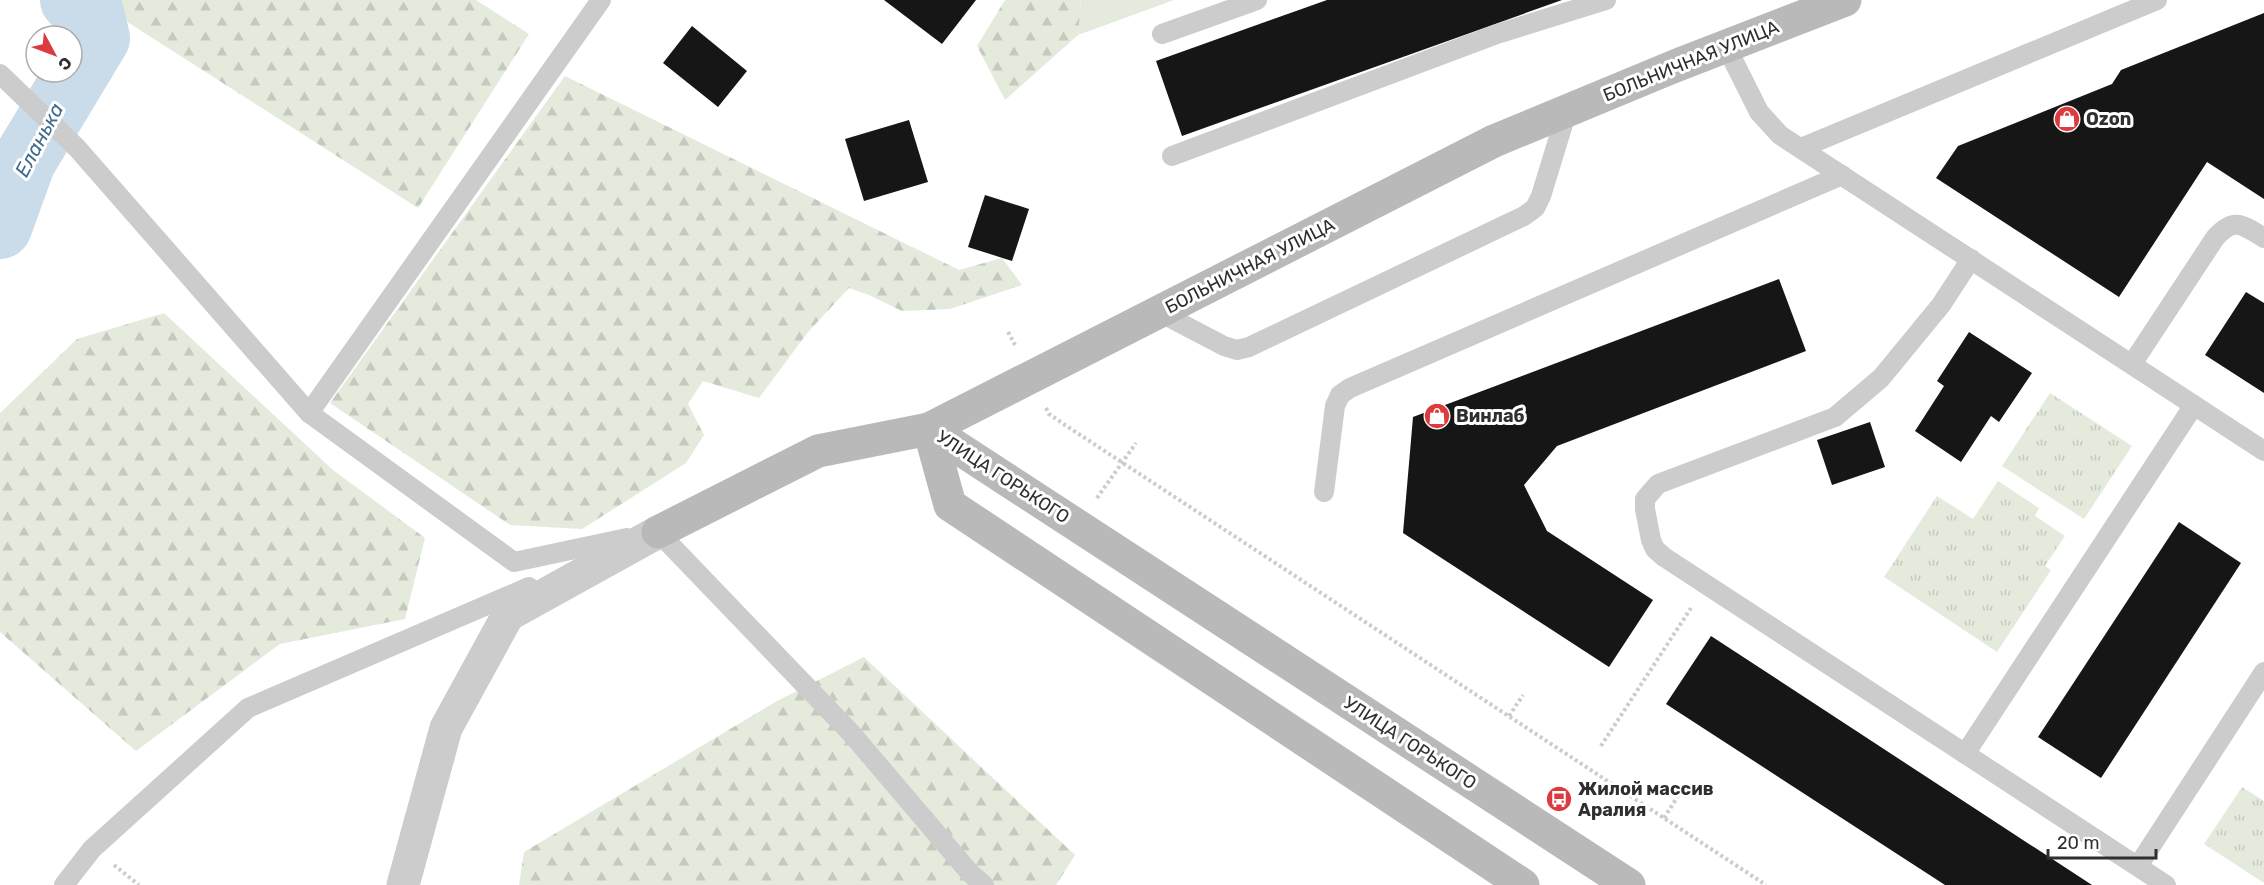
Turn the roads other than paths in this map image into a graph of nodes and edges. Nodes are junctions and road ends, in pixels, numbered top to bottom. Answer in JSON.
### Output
{"nodes":[{"id":1,"x":601,"y":0,"type":"edge"},
{"id":2,"x":1257,"y":0,"type":"edge"},
{"id":3,"x":1606,"y":0,"type":"edge"},
{"id":4,"x":1845,"y":0,"type":"edge"},
{"id":5,"x":2157,"y":0,"type":"edge"},
{"id":6,"x":1162,"y":34,"type":"dead end"},
{"id":7,"x":1726,"y":46,"type":"junction"},
{"id":8,"x":7,"y":81,"type":"edge"},
{"id":9,"x":1567,"y":111,"type":"junction"},
{"id":10,"x":1801,"y":148,"type":"junction"},
{"id":11,"x":1172,"y":156,"type":"dead end"},
{"id":12,"x":1842,"y":175,"type":"junction"},
{"id":13,"x":2264,"y":238,"type":"edge"},
{"id":14,"x":1971,"y":259,"type":"junction"},
{"id":15,"x":1159,"y":312,"type":"junction"},
{"id":16,"x":2132,"y":364,"type":"junction"},
{"id":17,"x":2194,"y":405,"type":"junction"},
{"id":18,"x":309,"y":413,"type":"junction"},
{"id":19,"x":929,"y":429,"type":"junction"},
{"id":20,"x":2264,"y":451,"type":"edge"},
{"id":21,"x":1324,"y":492,"type":"dead end"},
{"id":22,"x":658,"y":532,"type":"junction"},
{"id":23,"x":2264,"y":672,"type":"edge"},
{"id":24,"x":1965,"y":754,"type":"junction"},
{"id":25,"x":2138,"y":866,"type":"junction"},
{"id":26,"x":64,"y":885,"type":"edge"},
{"id":27,"x":403,"y":885,"type":"edge"},
{"id":28,"x":984,"y":885,"type":"edge"},
{"id":29,"x":1523,"y":885,"type":"edge"},
{"id":30,"x":1629,"y":885,"type":"edge"},
{"id":31,"x":2166,"y":885,"type":"edge"}],
"edges":[{"from":1,"to":18,"type":"lane"},
{"from":2,"to":6,"type":"lane"},
{"from":3,"to":11,"type":"lane"},
{"from":4,"to":7,"type":"main road","name":"БОЛЬНИЧНАЯ УЛИЦА"},
{"from":5,"to":10,"type":"lane"},
{"from":7,"to":9,"type":"main road","name":"БОЛЬНИЧНАЯ УЛИЦА"},
{"from":7,"to":10,"type":"lane"},
{"from":8,"to":18,"type":"lane"},
{"from":9,"to":15,"type":"main road","name":"БОЛЬНИЧНАЯ УЛИЦА"},
{"from":9,"to":15,"type":"lane"},
{"from":10,"to":12,"type":"lane"},
{"from":12,"to":14,"type":"lane"},
{"from":12,"to":21,"type":"lane"},
{"from":13,"to":16,"type":"lane"},
{"from":14,"to":16,"type":"lane"},
{"from":14,"to":24,"type":"lane"},
{"from":15,"to":19,"type":"main road","name":"БОЛЬНИЧНАЯ УЛИЦА"},
{"from":16,"to":17,"type":"lane"},
{"from":17,"to":20,"type":"lane"},
{"from":17,"to":24,"type":"lane"},
{"from":18,"to":22,"type":"lane"},
{"from":19,"to":22,"type":"main road","name":"БОЛЬНИЧНАЯ УЛИЦА"},
{"from":19,"to":29,"type":"main road","name":"УЛИЦА ГОРЬКОГО"},
{"from":19,"to":30,"type":"main road","name":"УЛИЦА ГОРЬКОГО"},
{"from":22,"to":26,"type":"lane"},
{"from":22,"to":27,"type":"street"},
{"from":22,"to":28,"type":"lane"},
{"from":23,"to":25,"type":"lane"},
{"from":24,"to":25,"type":"lane"},
{"from":25,"to":31,"type":"lane"}]}
